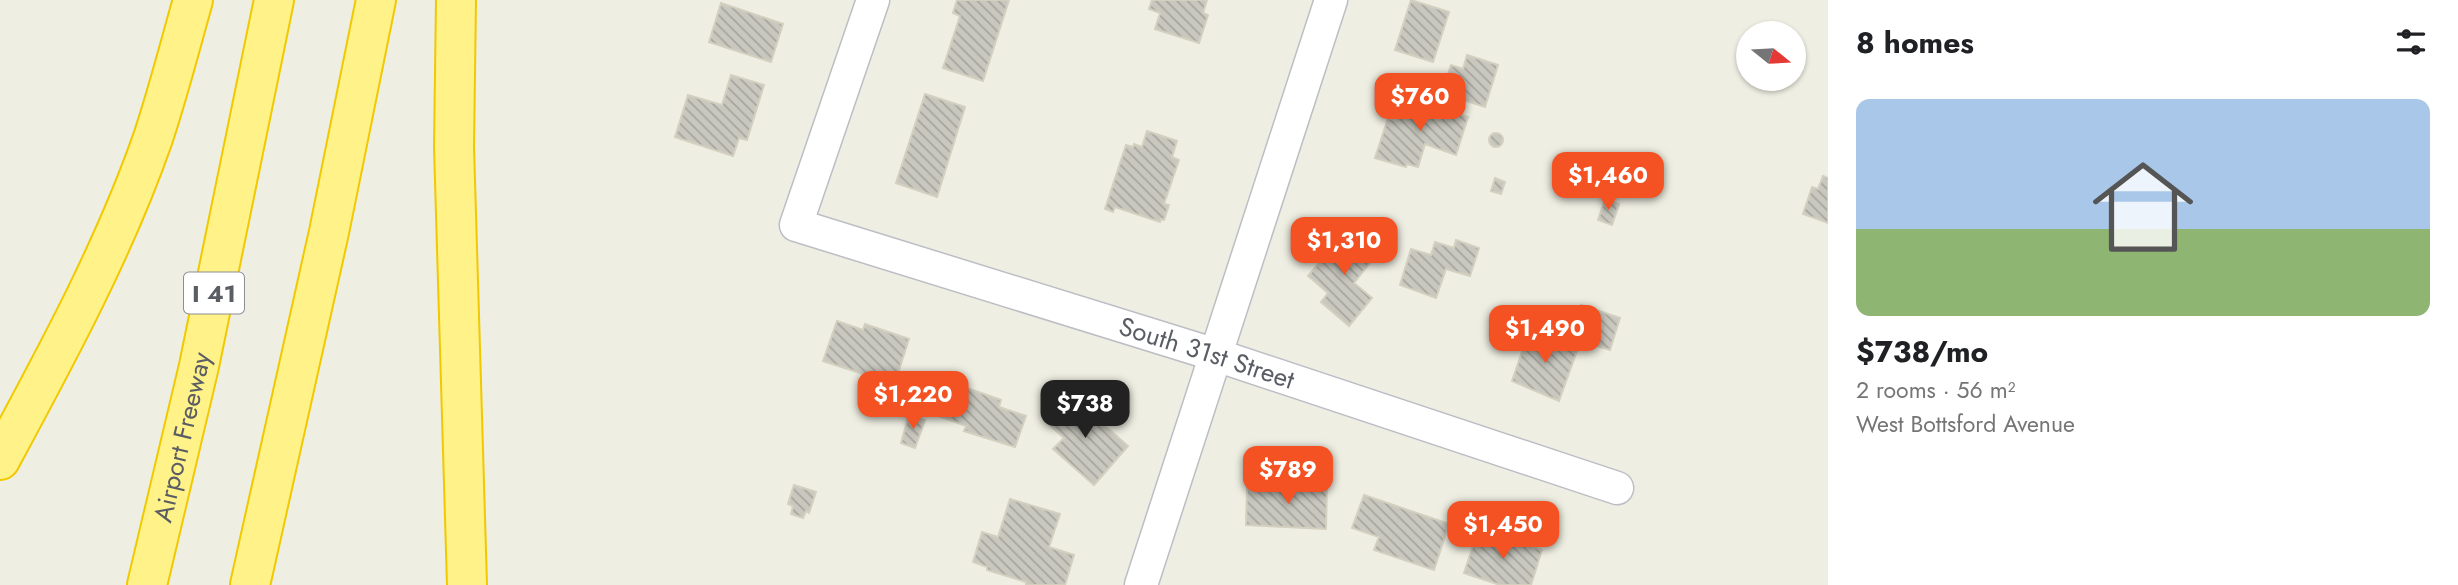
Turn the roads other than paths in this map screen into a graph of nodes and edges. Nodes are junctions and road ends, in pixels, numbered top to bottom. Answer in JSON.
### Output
{"nodes":[{"id":1,"x":193,"y":0,"type":"edge"},
{"id":2,"x":274,"y":0,"type":"edge"},
{"id":3,"x":376,"y":0,"type":"edge"},
{"id":4,"x":456,"y":0,"type":"edge"},
{"id":5,"x":873,"y":0,"type":"edge"},
{"id":6,"x":1331,"y":0,"type":"edge"},
{"id":7,"x":1216,"y":355,"type":"junction"},
{"id":8,"x":0,"y":460,"type":"edge"},
{"id":9,"x":1617,"y":488,"type":"dead end"},
{"id":10,"x":147,"y":585,"type":"edge"},
{"id":11,"x":250,"y":585,"type":"edge"},
{"id":12,"x":467,"y":585,"type":"edge"},
{"id":13,"x":1141,"y":585,"type":"edge"}],
"edges":[{"from":1,"to":8,"type":"highway"},
{"from":2,"to":10,"type":"highway","name":"Airport Freeway","number":"I 41"},
{"from":3,"to":11,"type":"highway"},
{"from":4,"to":12,"type":"highway"},
{"from":5,"to":7,"type":"street","name":"South 31st Street"},
{"from":6,"to":7,"type":"street"},
{"from":7,"to":9,"type":"street","name":"South 31st Street"},
{"from":7,"to":13,"type":"street"}]}
